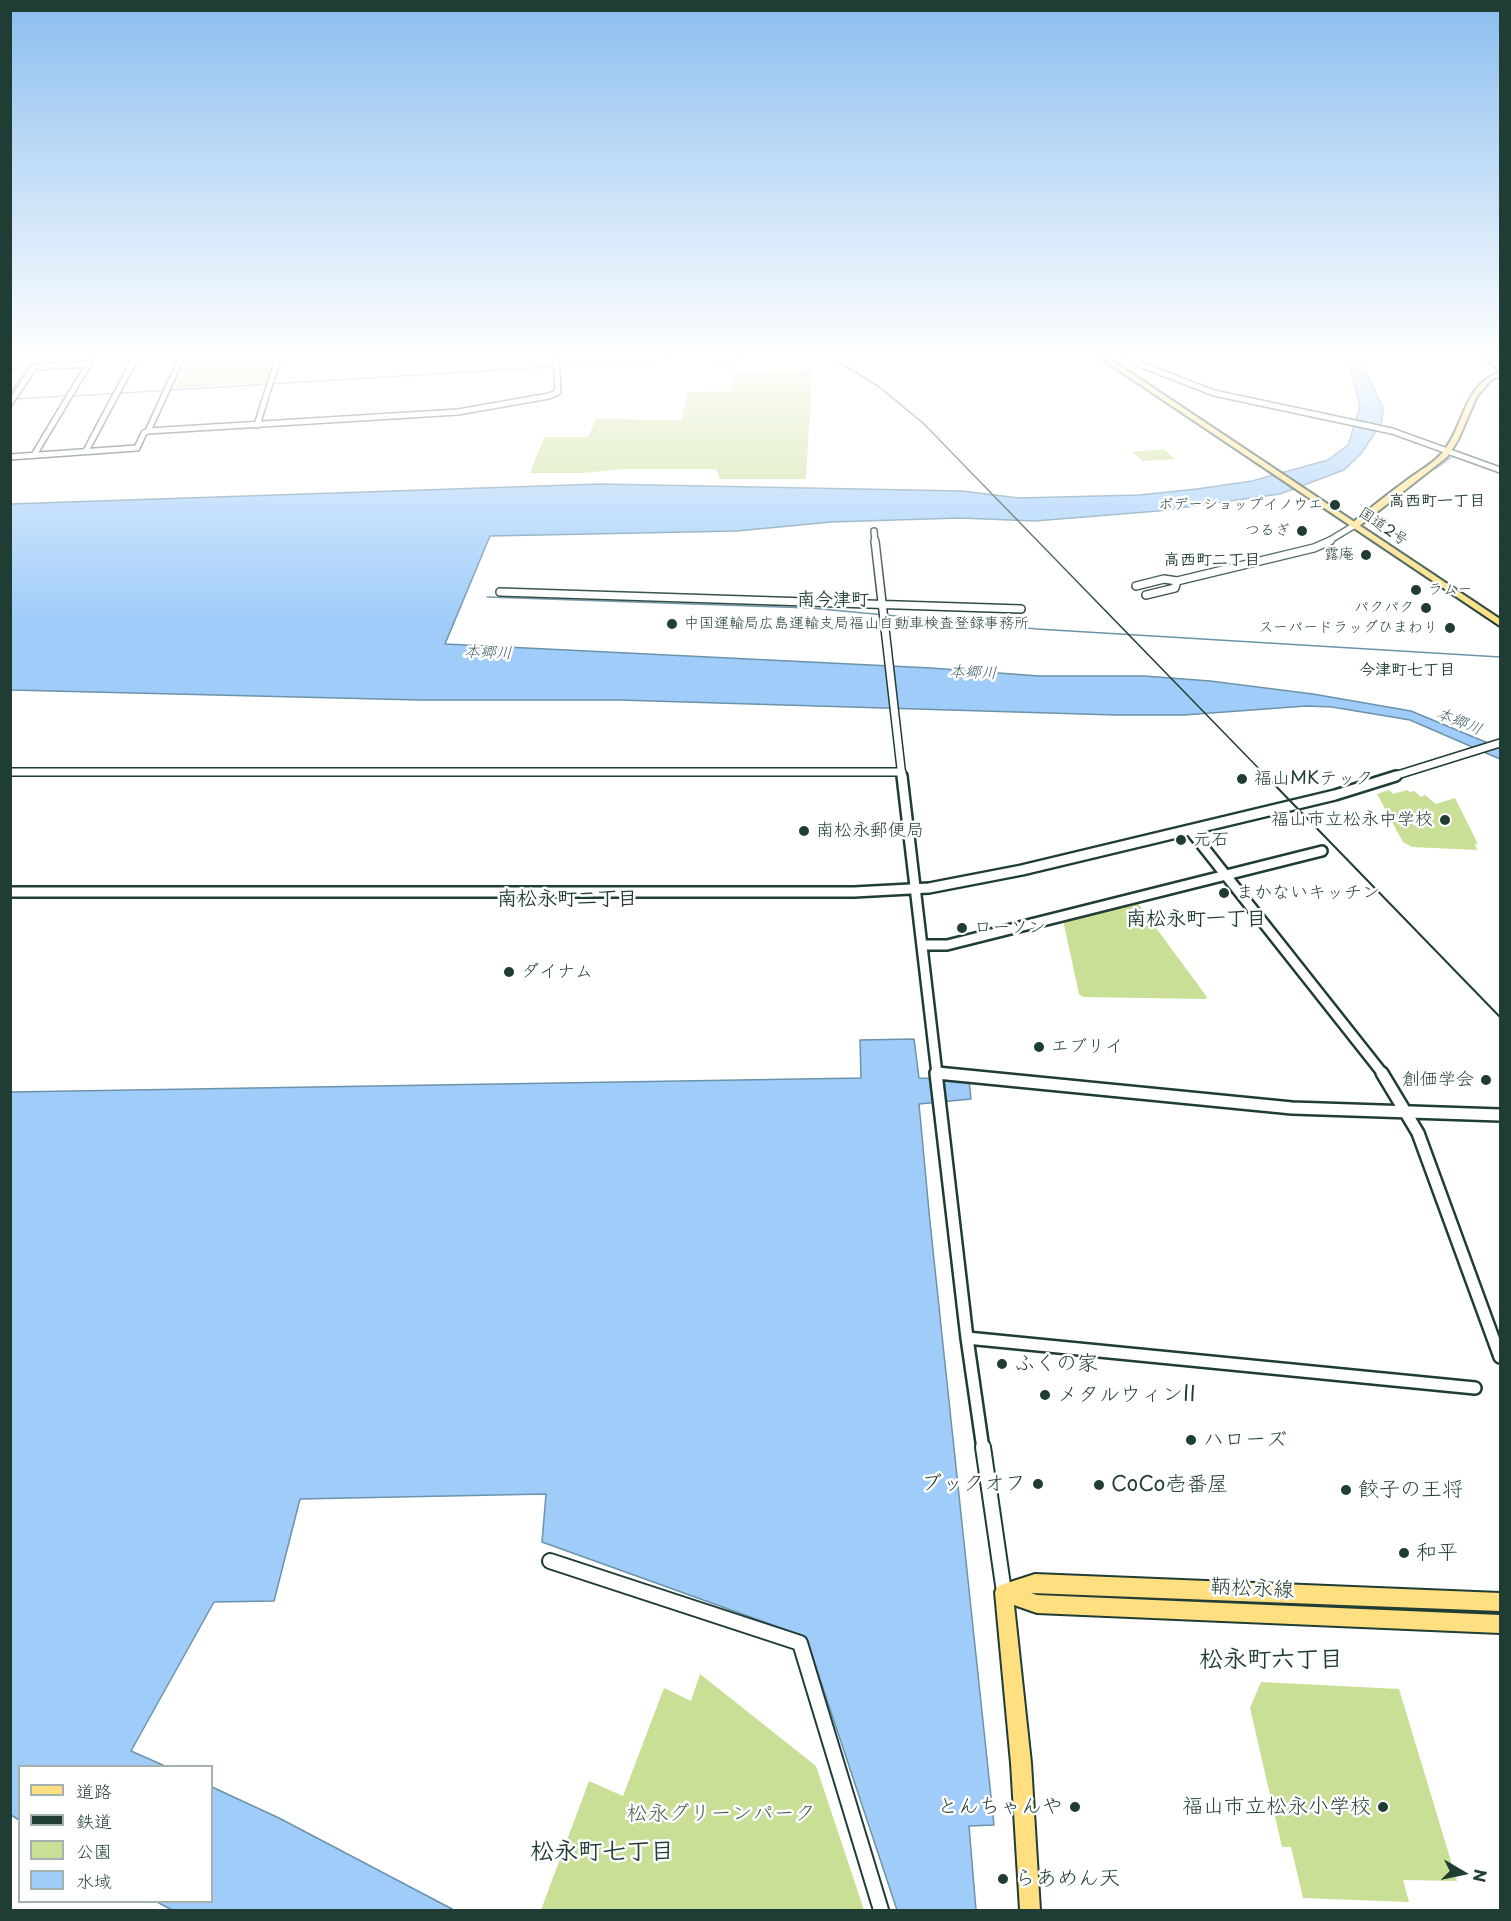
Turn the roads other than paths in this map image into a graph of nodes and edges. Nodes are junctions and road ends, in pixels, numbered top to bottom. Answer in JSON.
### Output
{"nodes":[{"id":1,"x":40,"y":445,"type":"edge"},
{"id":2,"x":90,"y":445,"type":"edge"},
{"id":3,"x":139,"y":445,"type":"edge"},
{"id":4,"x":1233,"y":445,"type":"edge"},
{"id":5,"x":1430,"y":445,"type":"edge"},
{"id":6,"x":1452,"y":445,"type":"edge"},
{"id":7,"x":1448,"y":451,"type":"junction"},
{"id":8,"x":86,"y":452,"type":"junction"},
{"id":9,"x":34,"y":455,"type":"junction"},
{"id":10,"x":10,"y":457,"type":"edge"},
{"id":11,"x":1500,"y":470,"type":"edge"},
{"id":12,"x":1355,"y":525,"type":"junction"},
{"id":13,"x":874,"y":531,"type":"dead end"},
{"id":14,"x":1177,"y":581,"type":"junction"},
{"id":15,"x":1136,"y":586,"type":"dead end"},
{"id":16,"x":500,"y":591,"type":"dead end"},
{"id":17,"x":1146,"y":595,"type":"dead end"},
{"id":18,"x":1021,"y":609,"type":"dead end"},
{"id":19,"x":883,"y":612,"type":"junction"},
{"id":20,"x":1500,"y":623,"type":"edge"},
{"id":21,"x":1500,"y":743,"type":"edge"},
{"id":22,"x":10,"y":772,"type":"edge"},
{"id":23,"x":902,"y":772,"type":"junction"},
{"id":24,"x":1190,"y":830,"type":"junction"},
{"id":25,"x":1322,"y":851,"type":"dead end"},
{"id":26,"x":1227,"y":876,"type":"junction"},
{"id":27,"x":916,"y":890,"type":"junction"},
{"id":28,"x":10,"y":892,"type":"edge"},
{"id":29,"x":922,"y":945,"type":"junction"},
{"id":30,"x":937,"y":1075,"type":"junction"},
{"id":31,"x":1405,"y":1112,"type":"junction"},
{"id":32,"x":1500,"y":1115,"type":"edge"},
{"id":33,"x":967,"y":1338,"type":"junction"},
{"id":34,"x":1500,"y":1357,"type":"edge"},
{"id":35,"x":1475,"y":1388,"type":"dead end"},
{"id":36,"x":550,"y":1561,"type":"dead end"},
{"id":37,"x":1004,"y":1592,"type":"junction"},
{"id":38,"x":1500,"y":1602,"type":"edge"},
{"id":39,"x":1500,"y":1624,"type":"edge"},
{"id":40,"x":881,"y":1911,"type":"edge"},
{"id":41,"x":1030,"y":1911,"type":"edge"}],
"edges":[{"from":1,"to":9,"type":"street"},
{"from":2,"to":8,"type":"street"},
{"from":3,"to":8,"type":"street"},
{"from":4,"to":12,"type":"main road","name":"国道2号"},
{"from":5,"to":7,"type":"street"},
{"from":6,"to":7,"type":"main road"},
{"from":7,"to":11,"type":"street"},
{"from":7,"to":12,"type":"main road"},
{"from":8,"to":9,"type":"street"},
{"from":9,"to":10,"type":"street"},
{"from":12,"to":14,"type":"street"},
{"from":12,"to":20,"type":"main road","name":"国道2号"},
{"from":13,"to":19,"type":"street"},
{"from":14,"to":15,"type":"street"},
{"from":14,"to":17,"type":"street"},
{"from":16,"to":19,"type":"street"},
{"from":18,"to":19,"type":"street"},
{"from":19,"to":23,"type":"street"},
{"from":21,"to":24,"type":"street"},
{"from":22,"to":23,"type":"street"},
{"from":23,"to":27,"type":"street"},
{"from":24,"to":26,"type":"street"},
{"from":24,"to":27,"type":"street"},
{"from":25,"to":26,"type":"street"},
{"from":26,"to":29,"type":"street"},
{"from":26,"to":31,"type":"street"},
{"from":27,"to":28,"type":"street"},
{"from":27,"to":29,"type":"street"},
{"from":29,"to":30,"type":"street"},
{"from":30,"to":31,"type":"street"},
{"from":30,"to":33,"type":"street"},
{"from":31,"to":32,"type":"street"},
{"from":31,"to":34,"type":"street"},
{"from":33,"to":35,"type":"street"},
{"from":33,"to":37,"type":"street"},
{"from":36,"to":40,"type":"street"},
{"from":37,"to":38,"type":"main road","name":"鞆松永線"},
{"from":37,"to":39,"type":"main road","name":"鞆松永線"},
{"from":37,"to":41,"type":"main road"}]}
